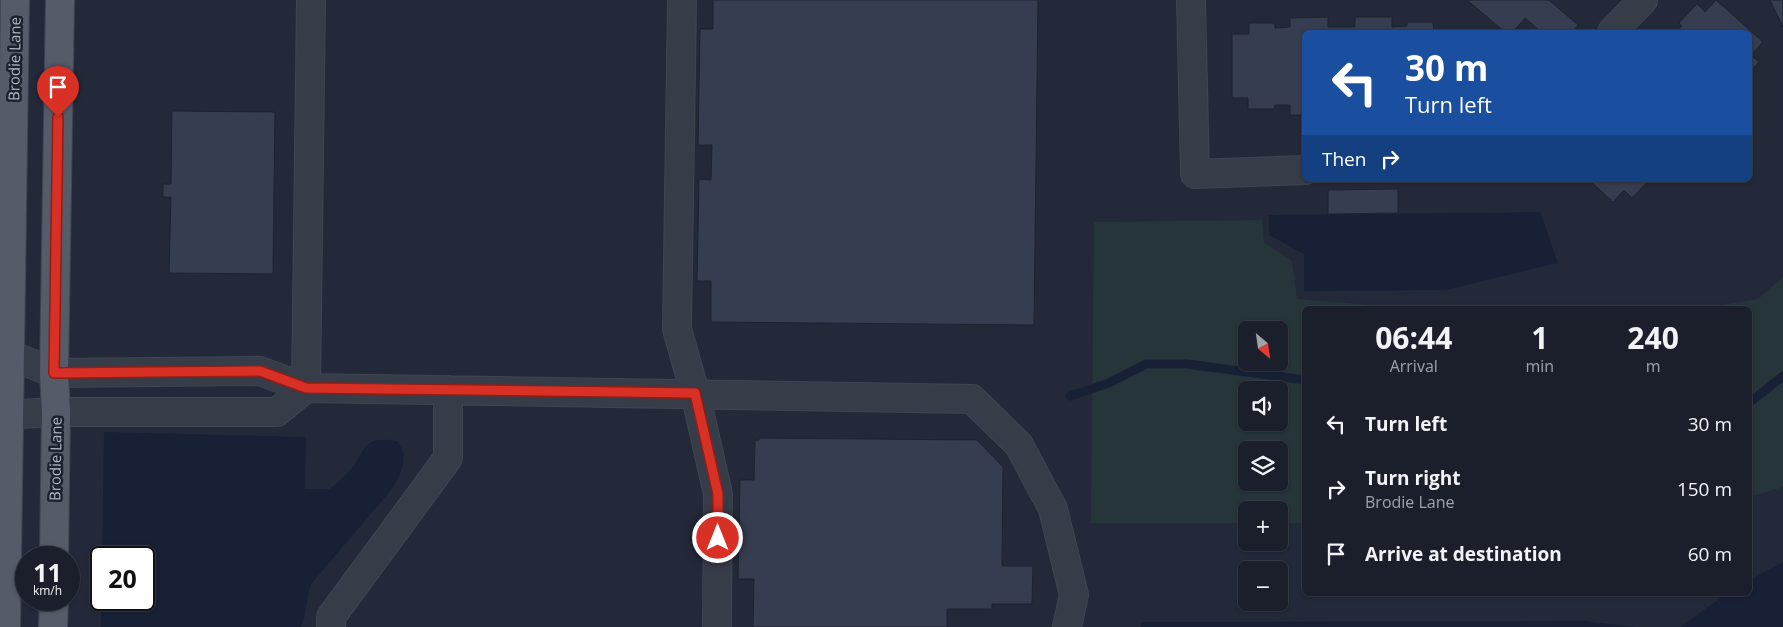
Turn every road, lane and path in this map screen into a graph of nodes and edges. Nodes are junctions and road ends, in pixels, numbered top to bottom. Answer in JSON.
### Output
{"nodes":[{"id":1,"x":15,"y":0,"type":"edge"},
{"id":2,"x":60,"y":0,"type":"edge"},
{"id":3,"x":311,"y":0,"type":"edge"},
{"id":4,"x":682,"y":0,"type":"edge"},
{"id":5,"x":1191,"y":0,"type":"edge"},
{"id":6,"x":1642,"y":0,"type":"edge"},
{"id":7,"x":1614,"y":30,"type":"edge"},
{"id":8,"x":1302,"y":170,"type":"edge"},
{"id":9,"x":5,"y":355,"type":"edge"},
{"id":10,"x":54,"y":373,"type":"junction"},
{"id":11,"x":306,"y":388,"type":"junction"},
{"id":12,"x":448,"y":390,"type":"junction"},
{"id":13,"x":695,"y":393,"type":"junction"},
{"id":14,"x":56,"y":412,"type":"junction"},
{"id":15,"x":4,"y":415,"type":"edge"},
{"id":16,"x":54,"y":546,"type":"edge"},
{"id":17,"x":54,"y":611,"type":"edge"},
{"id":18,"x":6,"y":627,"type":"edge"},
{"id":19,"x":53,"y":627,"type":"edge"},
{"id":20,"x":331,"y":627,"type":"edge"},
{"id":21,"x":717,"y":627,"type":"edge"},
{"id":22,"x":1066,"y":627,"type":"edge"}],
"edges":[{"from":1,"to":9,"type":"main road","name":"Brodie Lane"},
{"from":2,"to":10,"type":"main road","name":"Brodie Lane"},
{"from":3,"to":11,"type":"street"},
{"from":4,"to":13,"type":"street"},
{"from":5,"to":8,"type":"street"},
{"from":6,"to":7,"type":"street"},
{"from":9,"to":10,"type":"street"},
{"from":9,"to":15,"type":"main road","name":"Brodie Lane"},
{"from":10,"to":11,"type":"street"},
{"from":10,"to":14,"type":"main road","name":"Brodie Lane"},
{"from":11,"to":12,"type":"street"},
{"from":11,"to":14,"type":"street"},
{"from":12,"to":13,"type":"street"},
{"from":12,"to":20,"type":"street"},
{"from":13,"to":21,"type":"street"},
{"from":13,"to":22,"type":"street"},
{"from":14,"to":15,"type":"street"},
{"from":14,"to":16,"type":"main road","name":"Brodie Lane"},
{"from":15,"to":18,"type":"main road","name":"Brodie Lane"},
{"from":17,"to":19,"type":"main road"}]}
